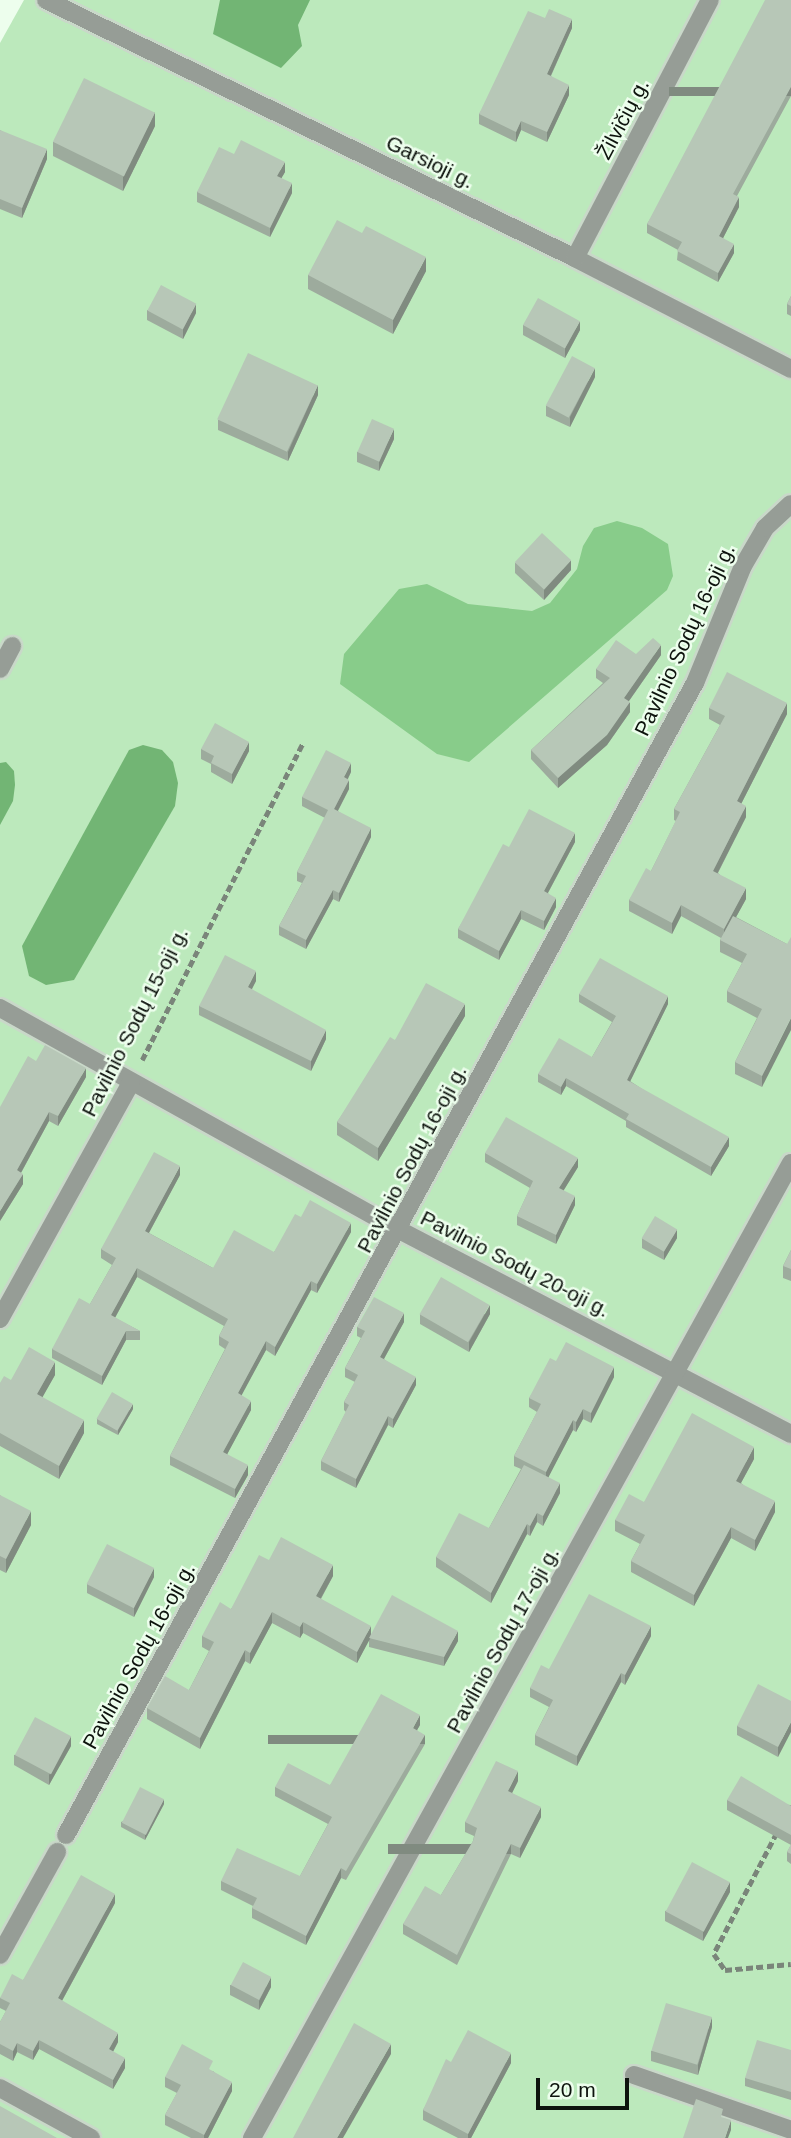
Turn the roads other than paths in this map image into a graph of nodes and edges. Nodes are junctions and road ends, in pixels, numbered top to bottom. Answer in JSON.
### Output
{"nodes":[{"id":1,"x":46,"y":0,"type":"edge"},
{"id":2,"x":710,"y":0,"type":"edge"},
{"id":3,"x":575,"y":258,"type":"junction"},
{"id":4,"x":791,"y":369,"type":"edge"},
{"id":5,"x":791,"y":504,"type":"edge"},
{"id":6,"x":12,"y":646,"type":"dead end"},
{"id":7,"x":0,"y":669,"type":"edge"},
{"id":8,"x":0,"y":1009,"type":"edge"},
{"id":9,"x":131,"y":1083,"type":"junction"},
{"id":10,"x":791,"y":1163,"type":"edge"},
{"id":11,"x":399,"y":1230,"type":"junction"},
{"id":12,"x":0,"y":1319,"type":"edge"},
{"id":13,"x":678,"y":1373,"type":"junction"},
{"id":14,"x":791,"y":1434,"type":"edge"},
{"id":15,"x":66,"y":1835,"type":"dead end"},
{"id":16,"x":57,"y":1852,"type":"dead end"},
{"id":17,"x":0,"y":1955,"type":"edge"},
{"id":18,"x":634,"y":2075,"type":"dead end"},
{"id":19,"x":0,"y":2088,"type":"edge"},
{"id":20,"x":791,"y":2130,"type":"edge"},
{"id":21,"x":90,"y":2138,"type":"edge"},
{"id":22,"x":252,"y":2138,"type":"edge"}],
"edges":[{"from":1,"to":3,"type":"street","name":"Garsioji g."},
{"from":2,"to":3,"type":"street","name":"Žilvičių g."},
{"from":3,"to":4,"type":"street","name":"Garsioji g."},
{"from":5,"to":11,"type":"street","name":"Pavilnio Sodų 16-oji g."},
{"from":6,"to":7,"type":"street"},
{"from":8,"to":9,"type":"street","name":"Pavilnio Sodų 20-oji g."},
{"from":9,"to":11,"type":"street","name":"Pavilnio Sodų 20-oji g."},
{"from":9,"to":12,"type":"street","name":"Pavilnio Sodų 15-oji g."},
{"from":10,"to":13,"type":"street","name":"Pavilnio Sodų 17-oji g."},
{"from":11,"to":13,"type":"street","name":"Pavilnio Sodų 20-oji g."},
{"from":11,"to":15,"type":"street","name":"Pavilnio Sodų 16-oji g."},
{"from":13,"to":14,"type":"street","name":"Pavilnio Sodų 20-oji g."},
{"from":13,"to":22,"type":"street","name":"Pavilnio Sodų 17-oji g."},
{"from":16,"to":17,"type":"street"},
{"from":18,"to":20,"type":"street"},
{"from":19,"to":21,"type":"street"}]}
